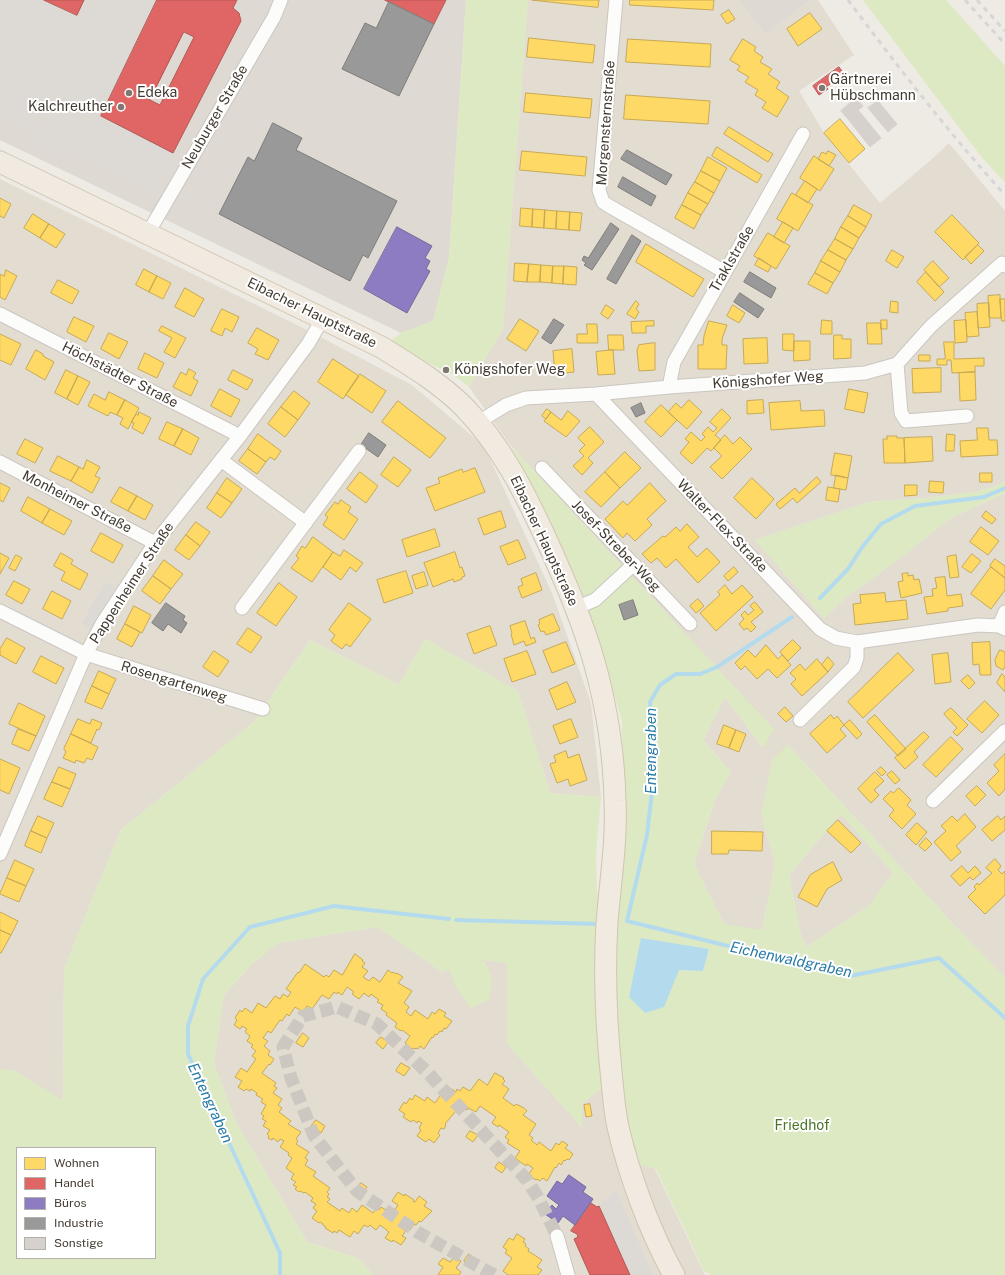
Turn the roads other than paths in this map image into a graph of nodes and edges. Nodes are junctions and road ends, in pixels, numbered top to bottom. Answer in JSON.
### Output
{"nodes":[{"id":1,"x":281,"y":0,"type":"edge"},
{"id":2,"x":616,"y":0,"type":"edge"},
{"id":3,"x":803,"y":134,"type":"dead end"},
{"id":4,"x":0,"y":162,"type":"edge"},
{"id":5,"x":148,"y":233,"type":"junction"},
{"id":6,"x":1005,"y":266,"type":"edge"},
{"id":7,"x":725,"y":272,"type":"junction"},
{"id":8,"x":0,"y":314,"type":"edge"},
{"id":9,"x":323,"y":318,"type":"junction"},
{"id":10,"x":897,"y":364,"type":"junction"},
{"id":11,"x":669,"y":387,"type":"junction"},
{"id":12,"x":596,"y":394,"type":"junction"},
{"id":13,"x":967,"y":416,"type":"dead end"},
{"id":14,"x":477,"y":423,"type":"junction"},
{"id":15,"x":240,"y":436,"type":"junction"},
{"id":16,"x":359,"y":451,"type":"dead end"},
{"id":17,"x":221,"y":460,"type":"junction"},
{"id":18,"x":0,"y":462,"type":"edge"},
{"id":19,"x":542,"y":468,"type":"dead end"},
{"id":20,"x":306,"y":523,"type":"junction"},
{"id":21,"x":155,"y":543,"type":"junction"},
{"id":22,"x":634,"y":564,"type":"junction"},
{"id":23,"x":242,"y":608,"type":"dead end"},
{"id":24,"x":575,"y":608,"type":"junction"},
{"id":25,"x":0,"y":611,"type":"edge"},
{"id":26,"x":1005,"y":612,"type":"edge"},
{"id":27,"x":690,"y":624,"type":"dead end"},
{"id":28,"x":1002,"y":627,"type":"edge"},
{"id":29,"x":857,"y":642,"type":"junction"},
{"id":30,"x":86,"y":654,"type":"junction"},
{"id":31,"x":263,"y":709,"type":"dead end"},
{"id":32,"x":800,"y":720,"type":"dead end"},
{"id":33,"x":1005,"y":731,"type":"edge"},
{"id":34,"x":933,"y":802,"type":"dead end"},
{"id":35,"x":0,"y":854,"type":"edge"},
{"id":36,"x":557,"y":1236,"type":"tunnel mouth"},
{"id":37,"x":568,"y":1275,"type":"edge"},
{"id":38,"x":674,"y":1275,"type":"edge"}],
"edges":[{"from":1,"to":5,"type":"street","name":"Neuburger Straße"},
{"from":2,"to":7,"type":"street","name":"Morgensternstraße"},
{"from":3,"to":7,"type":"street","name":"Traklstraße"},
{"from":4,"to":5,"type":"main road","name":"Eibacher Hauptstraße"},
{"from":5,"to":9,"type":"main road","name":"Eibacher Hauptstraße"},
{"from":6,"to":10,"type":"street"},
{"from":7,"to":11,"type":"street","name":"Traklstraße"},
{"from":8,"to":15,"type":"street","name":"Höchstädter Straße"},
{"from":9,"to":14,"type":"main road","name":"Eibacher Hauptstraße"},
{"from":9,"to":15,"type":"street","name":"Pappenheimer Straße"},
{"from":10,"to":11,"type":"street","name":"Königshofer Weg"},
{"from":10,"to":13,"type":"street"},
{"from":11,"to":12,"type":"street","name":"Königshofer Weg"},
{"from":12,"to":14,"type":"street","name":"Königshofer Weg"},
{"from":12,"to":29,"type":"street","name":"Walter-Flex-Straße"},
{"from":14,"to":24,"type":"main road","name":"Eibacher Hauptstraße"},
{"from":15,"to":17,"type":"street","name":"Pappenheimer Straße"},
{"from":16,"to":20,"type":"street"},
{"from":17,"to":20,"type":"street"},
{"from":17,"to":21,"type":"street","name":"Pappenheimer Straße"},
{"from":18,"to":21,"type":"street","name":"Monheimer Straße"},
{"from":19,"to":22,"type":"street","name":"Josef-Streber-Weg"},
{"from":20,"to":23,"type":"street"},
{"from":21,"to":30,"type":"street","name":"Pappenheimer Straße"},
{"from":22,"to":24,"type":"street"},
{"from":22,"to":27,"type":"street","name":"Josef-Streber-Weg"},
{"from":24,"to":38,"type":"main road","name":"Eibacher Hauptstraße"},
{"from":25,"to":30,"type":"street","name":"Rosengartenweg"},
{"from":26,"to":28,"type":"street","name":"Walter-Flex-Straße"},
{"from":28,"to":29,"type":"street","name":"Walter-Flex-Straße"},
{"from":29,"to":32,"type":"street"},
{"from":30,"to":31,"type":"street","name":"Rosengartenweg"},
{"from":30,"to":35,"type":"street","name":"Pappenheimer Straße"},
{"from":33,"to":34,"type":"street"},
{"from":36,"to":37,"type":"street"}]}
